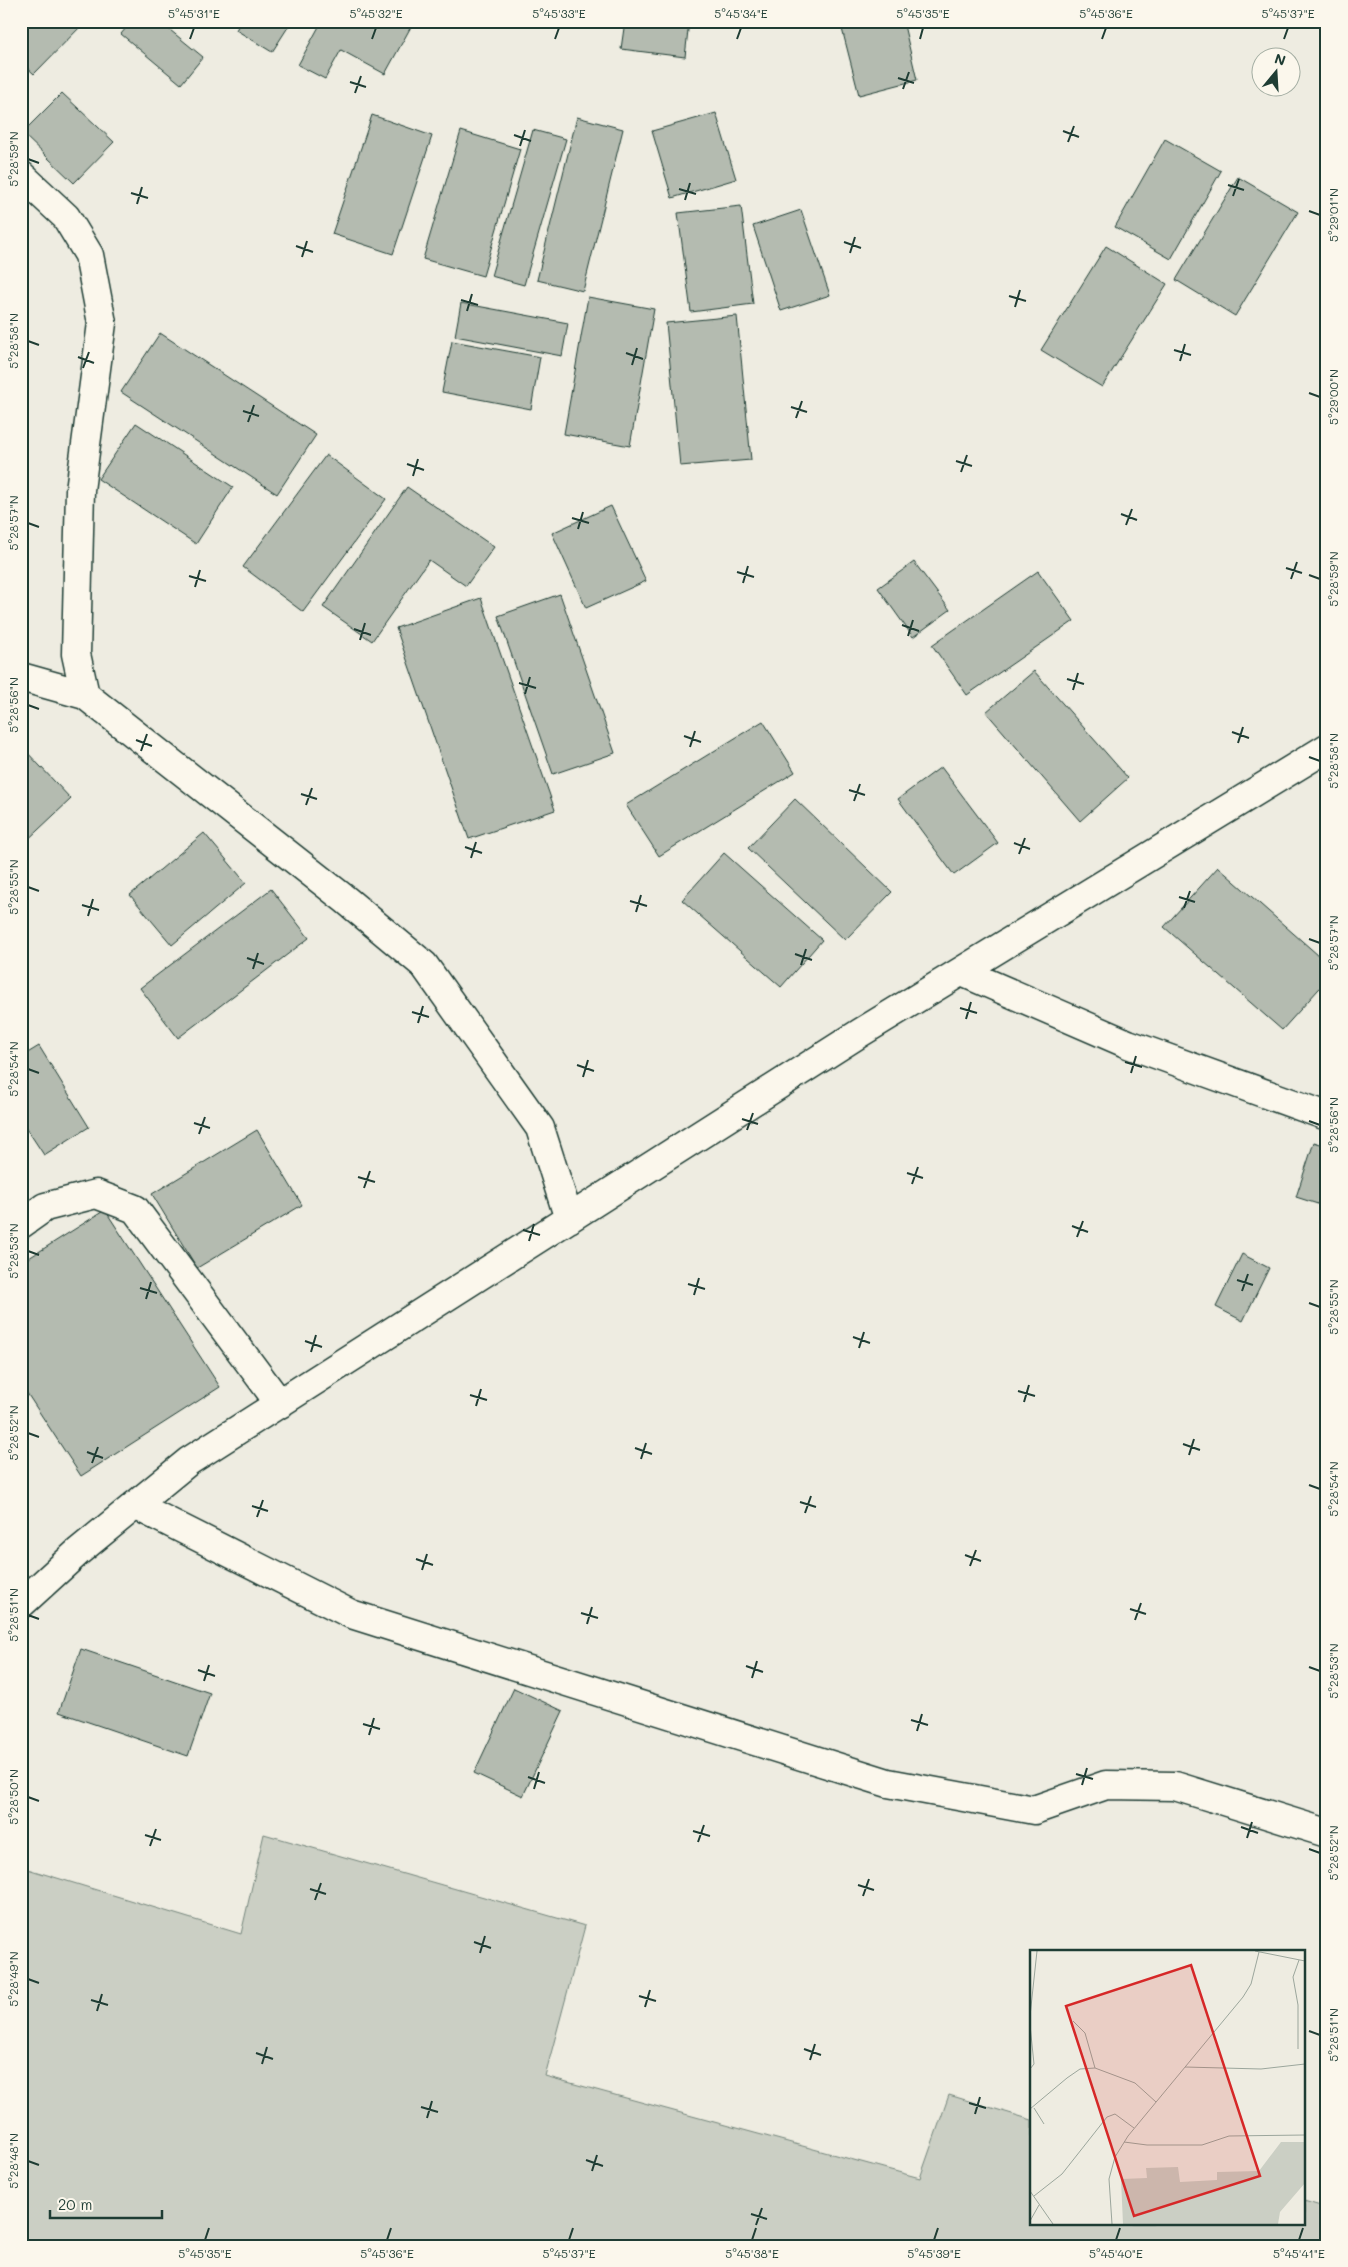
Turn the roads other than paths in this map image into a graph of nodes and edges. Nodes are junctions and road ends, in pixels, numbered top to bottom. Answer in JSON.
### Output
{"nodes":[{"id":1,"x":21,"y":175,"type":"edge"},
{"id":2,"x":21,"y":678,"type":"edge"},
{"id":3,"x":85,"y":695,"type":"junction"},
{"id":4,"x":1327,"y":748,"type":"edge"},
{"id":5,"x":962,"y":972,"type":"junction"},
{"id":6,"x":1327,"y":1116,"type":"edge"},
{"id":7,"x":569,"y":1219,"type":"junction"},
{"id":8,"x":21,"y":1224,"type":"edge"},
{"id":9,"x":280,"y":1404,"type":"junction"},
{"id":10,"x":135,"y":1505,"type":"junction"},
{"id":11,"x":21,"y":1604,"type":"edge"},
{"id":12,"x":1327,"y":1833,"type":"edge"}],
"edges":[{"from":1,"to":3,"type":"street"},
{"from":2,"to":3,"type":"street"},
{"from":3,"to":7,"type":"street"},
{"from":4,"to":5,"type":"street"},
{"from":5,"to":6,"type":"street"},
{"from":5,"to":7,"type":"street"},
{"from":7,"to":9,"type":"street"},
{"from":8,"to":9,"type":"street"},
{"from":9,"to":10,"type":"street"},
{"from":10,"to":11,"type":"street"},
{"from":10,"to":12,"type":"street"}]}
